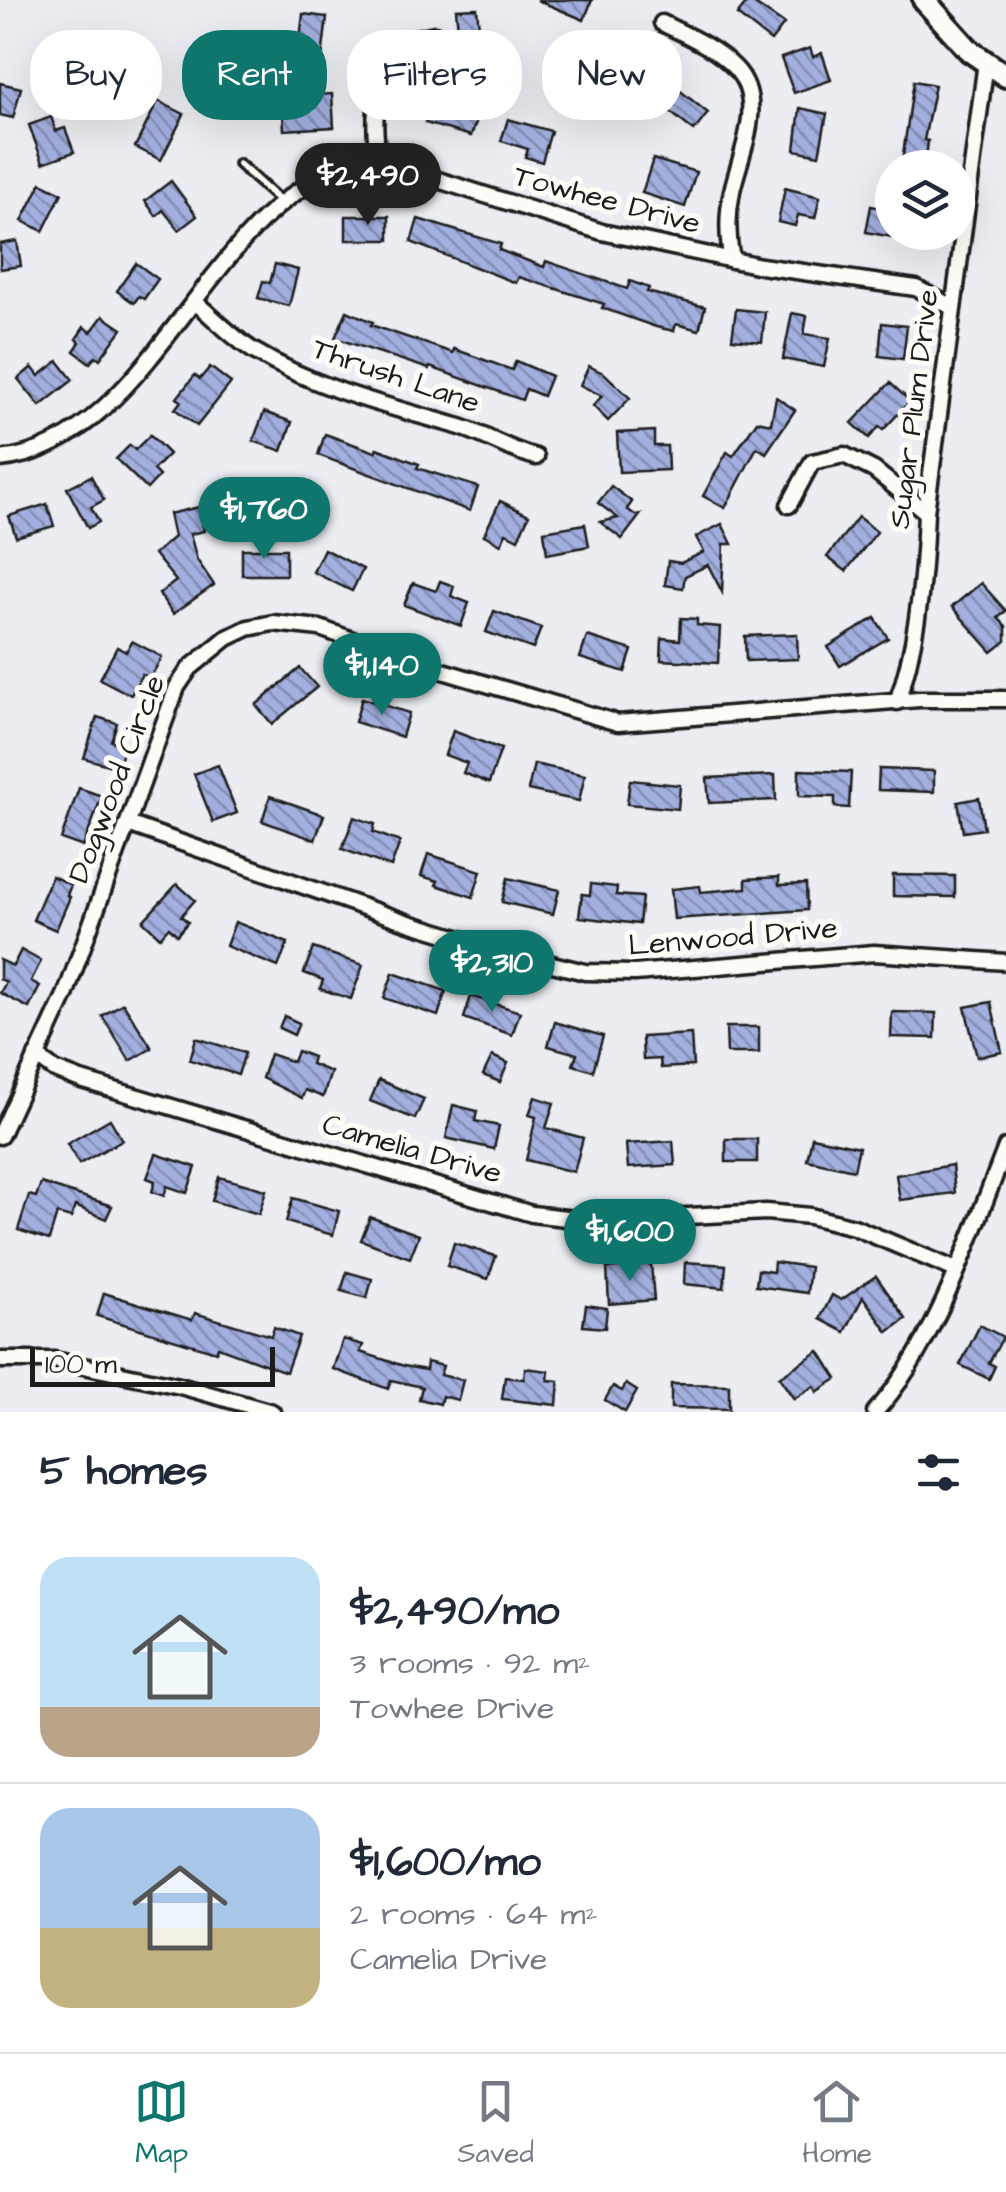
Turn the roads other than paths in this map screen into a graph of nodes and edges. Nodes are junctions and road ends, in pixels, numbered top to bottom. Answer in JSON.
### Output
{"nodes":[{"id":1,"x":924,"y":0,"type":"edge"},
{"id":2,"x":662,"y":22,"type":"dead end"},
{"id":3,"x":986,"y":62,"type":"junction"},
{"id":4,"x":1006,"y":76,"type":"edge"},
{"id":5,"x":376,"y":120,"type":"edge"},
{"id":6,"x":240,"y":164,"type":"dead end"},
{"id":7,"x":380,"y":169,"type":"junction"},
{"id":8,"x":282,"y":203,"type":"junction"},
{"id":9,"x":732,"y":260,"type":"junction"},
{"id":10,"x":195,"y":302,"type":"junction"},
{"id":11,"x":952,"y":306,"type":"junction"},
{"id":12,"x":536,"y":457,"type":"dead end"},
{"id":13,"x":0,"y":459,"type":"edge"},
{"id":14,"x":789,"y":505,"type":"dead end"},
{"id":15,"x":926,"y":512,"type":"junction"},
{"id":16,"x":1006,"y":699,"type":"edge"},
{"id":17,"x":897,"y":702,"type":"junction"},
{"id":18,"x":128,"y":824,"type":"junction"},
{"id":19,"x":1006,"y":962,"type":"edge"},
{"id":20,"x":36,"y":1056,"type":"junction"},
{"id":21,"x":0,"y":1136,"type":"edge"},
{"id":22,"x":1006,"y":1146,"type":"edge"},
{"id":23,"x":956,"y":1270,"type":"junction"},
{"id":24,"x":0,"y":1360,"type":"edge"},
{"id":25,"x":272,"y":1412,"type":"edge"},
{"id":26,"x":875,"y":1412,"type":"edge"}],
"edges":[{"from":1,"to":3,"type":"main road"},
{"from":2,"to":9,"type":"street"},
{"from":3,"to":4,"type":"main road"},
{"from":3,"to":11,"type":"street","name":"Sugar Plum Drive"},
{"from":5,"to":7,"type":"street"},
{"from":6,"to":8,"type":"lane"},
{"from":7,"to":8,"type":"street","name":"Towhee Drive"},
{"from":7,"to":9,"type":"street","name":"Towhee Drive"},
{"from":8,"to":10,"type":"street","name":"Towhee Drive"},
{"from":9,"to":11,"type":"street","name":"Towhee Drive"},
{"from":10,"to":12,"type":"street","name":"Thrush Lane"},
{"from":10,"to":13,"type":"street","name":"Towhee Drive"},
{"from":11,"to":15,"type":"street","name":"Sugar Plum Drive"},
{"from":14,"to":15,"type":"street"},
{"from":15,"to":17,"type":"street","name":"Sugar Plum Drive"},
{"from":16,"to":17,"type":"street","name":"Dogwood Circle"},
{"from":17,"to":18,"type":"street","name":"Dogwood Circle"},
{"from":18,"to":19,"type":"street","name":"Lenwood Drive"},
{"from":18,"to":20,"type":"street","name":"Dogwood Circle"},
{"from":20,"to":21,"type":"street","name":"Dogwood Circle"},
{"from":20,"to":23,"type":"street","name":"Camelia Drive"},
{"from":22,"to":23,"type":"street"},
{"from":23,"to":26,"type":"street"},
{"from":24,"to":25,"type":"street"}]}
